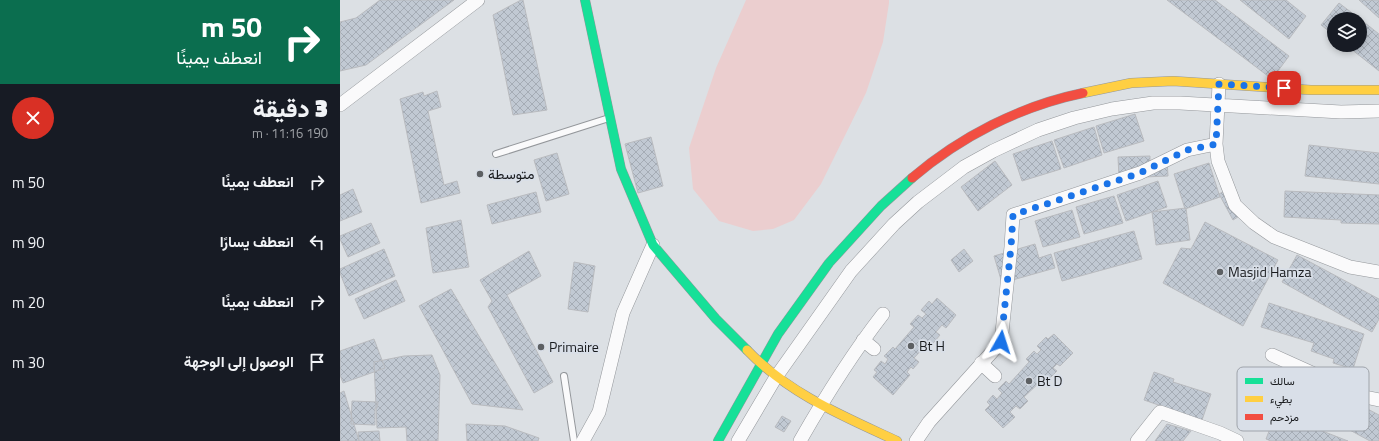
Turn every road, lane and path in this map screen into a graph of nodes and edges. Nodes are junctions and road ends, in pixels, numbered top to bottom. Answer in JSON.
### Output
{"nodes":[{"id":1,"x":478,"y":0,"type":"edge"},
{"id":2,"x":584,"y":0,"type":"edge"},
{"id":3,"x":1219,"y":84,"type":"junction"},
{"id":4,"x":1379,"y":90,"type":"edge"},
{"id":5,"x":340,"y":105,"type":"edge"},
{"id":6,"x":1218,"y":105,"type":"junction"},
{"id":7,"x":1379,"y":111,"type":"edge"},
{"id":8,"x":610,"y":118,"type":"junction"},
{"id":9,"x":1216,"y":144,"type":"junction"},
{"id":10,"x":496,"y":154,"type":"dead end"},
{"id":11,"x":653,"y":245,"type":"junction"},
{"id":12,"x":1379,"y":272,"type":"edge"},
{"id":13,"x":883,"y":314,"type":"dead end"},
{"id":14,"x":863,"y":340,"type":"junction"},
{"id":15,"x":874,"y":349,"type":"dead end"},
{"id":16,"x":1272,"y":355,"type":"dead end"},
{"id":17,"x":981,"y":363,"type":"junction"},
{"id":18,"x":761,"y":365,"type":"junction"},
{"id":19,"x":1299,"y":367,"type":"edge"},
{"id":20,"x":564,"y":376,"type":"dead end"},
{"id":21,"x":995,"y":376,"type":"dead end"},
{"id":22,"x":776,"y":377,"type":"junction"},
{"id":23,"x":1369,"y":398,"type":"edge"},
{"id":24,"x":1379,"y":400,"type":"edge"},
{"id":25,"x":820,"y":405,"type":"junction"},
{"id":26,"x":1229,"y":439,"type":"edge"},
{"id":27,"x":574,"y":441,"type":"edge"},
{"id":28,"x":583,"y":441,"type":"edge"},
{"id":29,"x":718,"y":441,"type":"edge"},
{"id":30,"x":738,"y":441,"type":"edge"},
{"id":31,"x":800,"y":441,"type":"edge"},
{"id":32,"x":897,"y":441,"type":"edge"},
{"id":33,"x":916,"y":441,"type":"edge"},
{"id":34,"x":1137,"y":441,"type":"edge"}],
"edges":[{"from":1,"to":5,"type":"street"},
{"from":2,"to":8,"type":"street"},
{"from":3,"to":4,"type":"street"},
{"from":3,"to":6,"type":"street"},
{"from":3,"to":18,"type":"street"},
{"from":6,"to":7,"type":"street"},
{"from":6,"to":9,"type":"street"},
{"from":6,"to":22,"type":"street"},
{"from":8,"to":10,"type":"lane"},
{"from":8,"to":11,"type":"street"},
{"from":9,"to":12,"type":"street"},
{"from":9,"to":17,"type":"street"},
{"from":11,"to":18,"type":"street"},
{"from":11,"to":28,"type":"street"},
{"from":13,"to":14,"type":"street"},
{"from":14,"to":15,"type":"street"},
{"from":14,"to":25,"type":"street"},
{"from":16,"to":19,"type":"street"},
{"from":17,"to":21,"type":"street"},
{"from":17,"to":33,"type":"street"},
{"from":18,"to":22,"type":"street"},
{"from":18,"to":29,"type":"street"},
{"from":20,"to":27,"type":"lane"},
{"from":22,"to":25,"type":"street"},
{"from":22,"to":30,"type":"street"},
{"from":23,"to":24,"type":"street"},
{"from":25,"to":31,"type":"street"},
{"from":25,"to":32,"type":"street"},
{"from":26,"to":34,"type":"street"}]}
